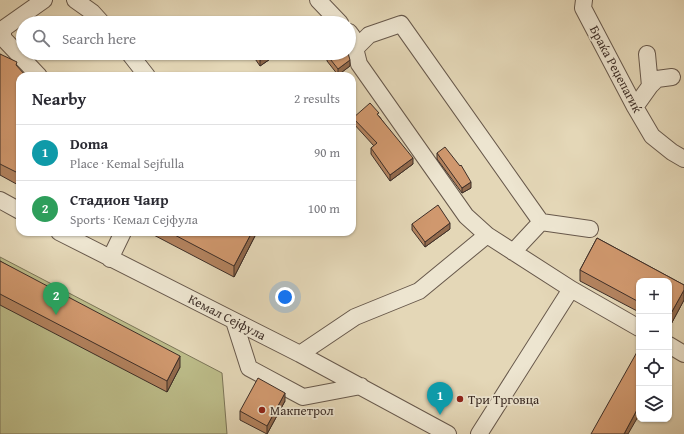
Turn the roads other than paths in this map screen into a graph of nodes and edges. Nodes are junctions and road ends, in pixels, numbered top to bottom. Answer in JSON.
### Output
{"nodes":[{"id":1,"x":44,"y":0,"type":"edge"},
{"id":2,"x":75,"y":0,"type":"edge"},
{"id":3,"x":318,"y":0,"type":"edge"},
{"id":4,"x":584,"y":0,"type":"edge"},
{"id":5,"x":21,"y":16,"type":"edge"},
{"id":6,"x":96,"y":16,"type":"edge"},
{"id":7,"x":333,"y":16,"type":"edge"},
{"id":8,"x":16,"y":20,"type":"edge"},
{"id":9,"x":356,"y":48,"type":"joint"},
{"id":10,"x":16,"y":52,"type":"edge"},
{"id":11,"x":647,"y":54,"type":"dead end"},
{"id":12,"x":24,"y":60,"type":"edge"},
{"id":13,"x":134,"y":60,"type":"edge"},
{"id":14,"x":35,"y":72,"type":"edge"},
{"id":15,"x":144,"y":72,"type":"edge"},
{"id":16,"x":672,"y":77,"type":"dead end"},
{"id":17,"x":650,"y":86,"type":"junction"},
{"id":18,"x":636,"y":107,"type":"junction"},
{"id":19,"x":684,"y":159,"type":"edge"},
{"id":20,"x":0,"y":200,"type":"edge"},
{"id":21,"x":16,"y":210,"type":"edge"},
{"id":22,"x":541,"y":222,"type":"junction"},
{"id":23,"x":590,"y":229,"type":"dead end"},
{"id":24,"x":487,"y":235,"type":"junction"},
{"id":25,"x":67,"y":236,"type":"edge"},
{"id":26,"x":121,"y":236,"type":"edge"},
{"id":27,"x":513,"y":252,"type":"junction"},
{"id":28,"x":110,"y":259,"type":"junction"},
{"id":29,"x":570,"y":289,"type":"junction"},
{"id":30,"x":234,"y":321,"type":"junction"},
{"id":31,"x":636,"y":326,"type":"edge"},
{"id":32,"x":672,"y":347,"type":"edge"},
{"id":33,"x":300,"y":354,"type":"junction"},
{"id":34,"x":684,"y":354,"type":"edge"},
{"id":35,"x":361,"y":386,"type":"junction"},
{"id":36,"x":448,"y":434,"type":"edge"},
{"id":37,"x":479,"y":434,"type":"edge"}],
"edges":[{"from":1,"to":5,"type":"street"},
{"from":2,"to":6,"type":"street"},
{"from":3,"to":7,"type":"street"},
{"from":4,"to":18,"type":"street","name":"Браќа Реџепагиќ"},
{"from":8,"to":10,"type":"street"},
{"from":9,"to":22,"type":"street"},
{"from":9,"to":24,"type":"street"},
{"from":11,"to":17,"type":"street"},
{"from":12,"to":14,"type":"street"},
{"from":13,"to":15,"type":"street"},
{"from":16,"to":17,"type":"street"},
{"from":17,"to":18,"type":"street"},
{"from":18,"to":19,"type":"street","name":"Браќа Реџепагиќ"},
{"from":20,"to":21,"type":"street"},
{"from":22,"to":23,"type":"street"},
{"from":22,"to":27,"type":"street"},
{"from":24,"to":27,"type":"street"},
{"from":24,"to":33,"type":"street"},
{"from":25,"to":28,"type":"street","name":"Кемал Сејфула"},
{"from":26,"to":28,"type":"street"},
{"from":27,"to":29,"type":"street"},
{"from":28,"to":30,"type":"street","name":"Кемал Сејфула"},
{"from":29,"to":31,"type":"street"},
{"from":29,"to":37,"type":"street"},
{"from":30,"to":33,"type":"street","name":"Кемал Сејфула"},
{"from":30,"to":35,"type":"street"},
{"from":32,"to":34,"type":"street"},
{"from":33,"to":35,"type":"street","name":"Кемал Сејфула"},
{"from":35,"to":36,"type":"street","name":"Кемал Сејфула"}]}
